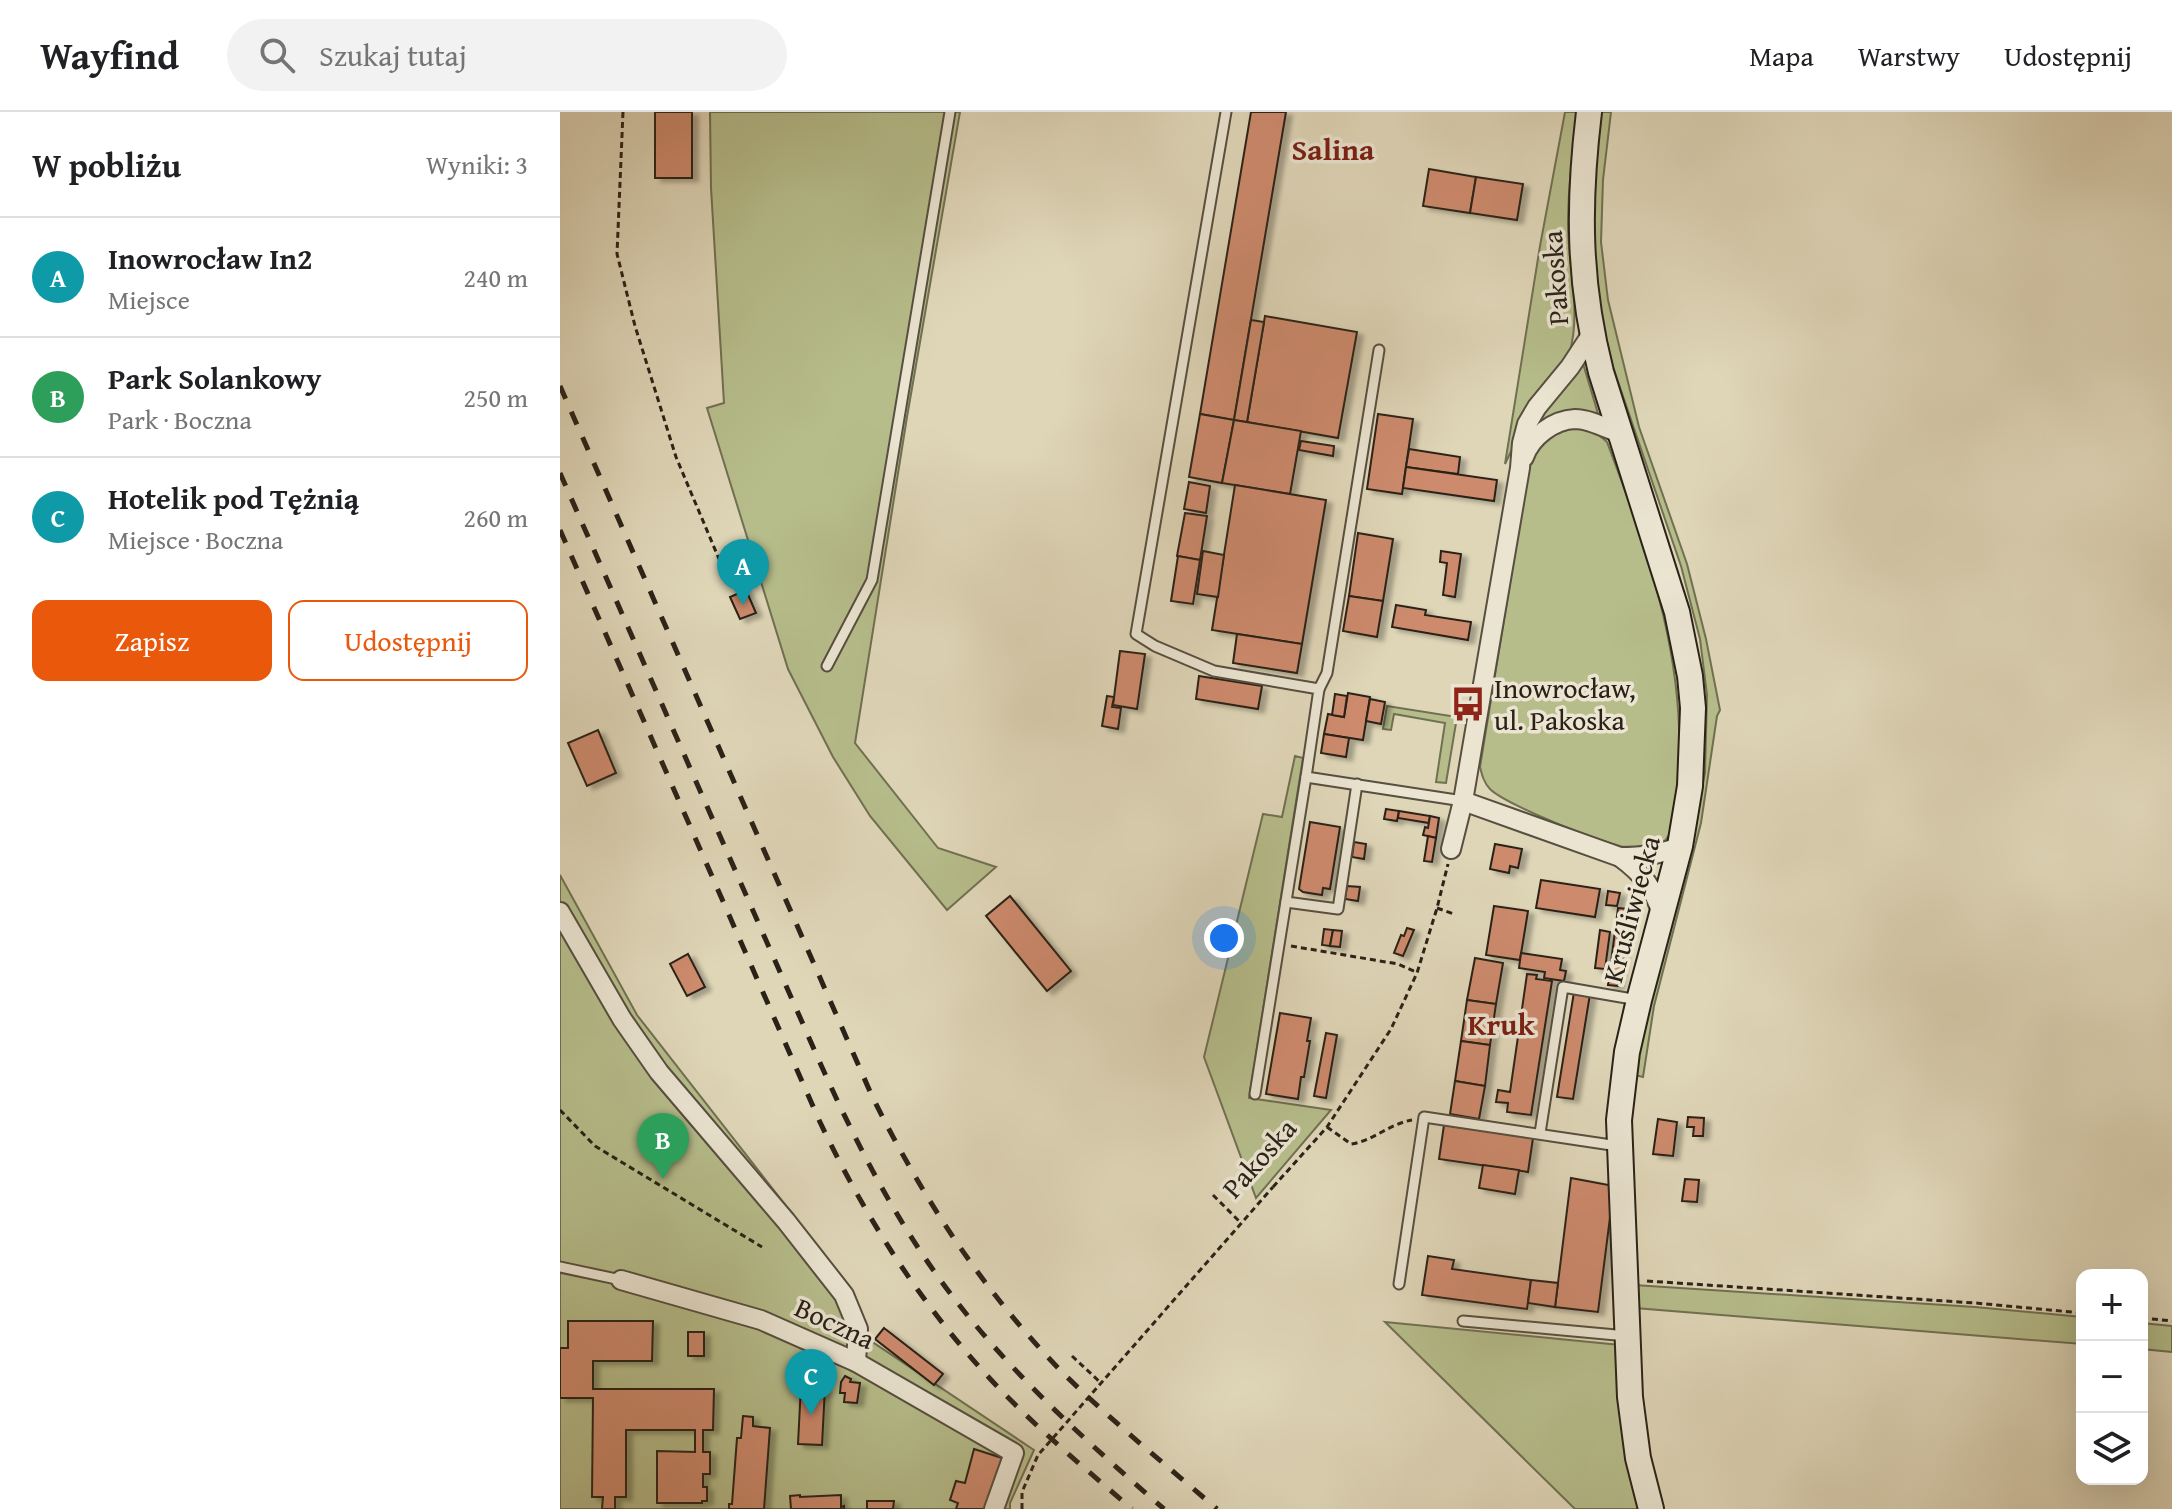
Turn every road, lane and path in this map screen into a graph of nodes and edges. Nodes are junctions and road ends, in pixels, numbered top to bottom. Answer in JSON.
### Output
{"nodes":[{"id":1,"x":623,"y":112,"type":"edge"},
{"id":2,"x":950,"y":112,"type":"edge"},
{"id":3,"x":1226,"y":112,"type":"edge"},
{"id":4,"x":1589,"y":112,"type":"edge"},
{"id":5,"x":1591,"y":335,"type":"junction"},
{"id":6,"x":1379,"y":350,"type":"dead end"},
{"id":7,"x":1619,"y":433,"type":"junction"},
{"id":8,"x":1520,"y":468,"type":"junction"},
{"id":9,"x":722,"y":566,"type":"dead end"},
{"id":10,"x":827,"y":666,"type":"dead end"},
{"id":11,"x":1319,"y":689,"type":"junction"},
{"id":12,"x":1306,"y":777,"type":"junction"},
{"id":13,"x":1357,"y":784,"type":"junction"},
{"id":14,"x":1463,"y":801,"type":"junction"},
{"id":15,"x":1680,"y":846,"type":"junction"},
{"id":16,"x":1451,"y":849,"type":"joint"},
{"id":17,"x":1620,"y":857,"type":"junction"},
{"id":18,"x":1286,"y":902,"type":"junction"},
{"id":19,"x":1437,"y":908,"type":"junction"},
{"id":20,"x":560,"y":912,"type":"edge"},
{"id":21,"x":1454,"y":914,"type":"dead end"},
{"id":22,"x":1662,"y":914,"type":"junction"},
{"id":23,"x":1279,"y":944,"type":"junction"},
{"id":24,"x":1417,"y":973,"type":"junction"},
{"id":25,"x":1639,"y":1000,"type":"junction"},
{"id":26,"x":1255,"y":1094,"type":"dead end"},
{"id":27,"x":560,"y":1110,"type":"edge"},
{"id":28,"x":1424,"y":1117,"type":"junction"},
{"id":29,"x":1327,"y":1127,"type":"junction"},
{"id":30,"x":1540,"y":1133,"type":"junction"},
{"id":31,"x":1619,"y":1146,"type":"junction"},
{"id":32,"x":1213,"y":1195,"type":"dead end"},
{"id":33,"x":1239,"y":1221,"type":"junction"},
{"id":34,"x":762,"y":1247,"type":"dead end"},
{"id":35,"x":560,"y":1267,"type":"edge"},
{"id":36,"x":621,"y":1280,"type":"joint"},
{"id":37,"x":1624,"y":1280,"type":"junction"},
{"id":38,"x":1399,"y":1284,"type":"dead end"},
{"id":39,"x":2076,"y":1312,"type":"edge"},
{"id":40,"x":2148,"y":1319,"type":"edge"},
{"id":41,"x":1463,"y":1321,"type":"dead end"},
{"id":42,"x":2172,"y":1321,"type":"edge"},
{"id":43,"x":1627,"y":1336,"type":"junction"},
{"id":44,"x":1072,"y":1356,"type":"dead end"},
{"id":45,"x":856,"y":1362,"type":"junction"},
{"id":46,"x":1099,"y":1381,"type":"junction"},
{"id":47,"x":994,"y":1509,"type":"edge"},
{"id":48,"x":1022,"y":1509,"type":"edge"},
{"id":49,"x":1651,"y":1509,"type":"edge"}],
"edges":[{"from":1,"to":9,"type":"path"},
{"from":2,"to":10,"type":"lane"},
{"from":3,"to":11,"type":"lane"},
{"from":4,"to":5,"type":"main road","name":"Pakoska"},
{"from":5,"to":7,"type":"main road","name":"Kruśliwiecka"},
{"from":5,"to":8,"type":"street","name":"Pakoska"},
{"from":6,"to":11,"type":"lane"},
{"from":7,"to":8,"type":"street","name":"Pakoska"},
{"from":7,"to":15,"type":"main road","name":"Kruśliwiecka"},
{"from":8,"to":14,"type":"street","name":"Pakoska"},
{"from":11,"to":12,"type":"lane"},
{"from":12,"to":13,"type":"lane"},
{"from":12,"to":18,"type":"lane"},
{"from":13,"to":14,"type":"lane"},
{"from":13,"to":18,"type":"lane"},
{"from":14,"to":16,"type":"street","name":"Pakoska"},
{"from":14,"to":17,"type":"street"},
{"from":15,"to":17,"type":"street"},
{"from":15,"to":22,"type":"main road","name":"Kruśliwiecka"},
{"from":16,"to":19,"type":"path","name":"Pakoska"},
{"from":17,"to":22,"type":"street"},
{"from":18,"to":23,"type":"lane"},
{"from":19,"to":21,"type":"path"},
{"from":19,"to":24,"type":"path","name":"Pakoska"},
{"from":20,"to":45,"type":"street"},
{"from":22,"to":25,"type":"main road","name":"Kruśliwiecka"},
{"from":23,"to":24,"type":"path"},
{"from":23,"to":26,"type":"lane"},
{"from":24,"to":29,"type":"path","name":"Pakoska"},
{"from":25,"to":30,"type":"lane"},
{"from":25,"to":31,"type":"main road","name":"Kruśliwiecka"},
{"from":27,"to":34,"type":"path"},
{"from":28,"to":29,"type":"path"},
{"from":28,"to":30,"type":"lane"},
{"from":28,"to":38,"type":"lane"},
{"from":29,"to":33,"type":"path","name":"Pakoska","bridge":true},
{"from":30,"to":31,"type":"lane"},
{"from":31,"to":37,"type":"main road","name":"Kruśliwiecka"},
{"from":32,"to":33,"type":"path"},
{"from":33,"to":46,"type":"path","name":"Pakoska","bridge":true},
{"from":35,"to":36,"type":"lane","name":"Boczna"},
{"from":36,"to":45,"type":"street","name":"Boczna"},
{"from":37,"to":39,"type":"path"},
{"from":37,"to":43,"type":"main road","name":"Kruśliwiecka"},
{"from":40,"to":42,"type":"path"},
{"from":41,"to":43,"type":"lane"},
{"from":43,"to":49,"type":"main road","name":"Kruśliwiecka"},
{"from":44,"to":46,"type":"path"},
{"from":45,"to":47,"type":"street","name":"Boczna"},
{"from":46,"to":48,"type":"path","name":"Pakoska","bridge":true}]}
